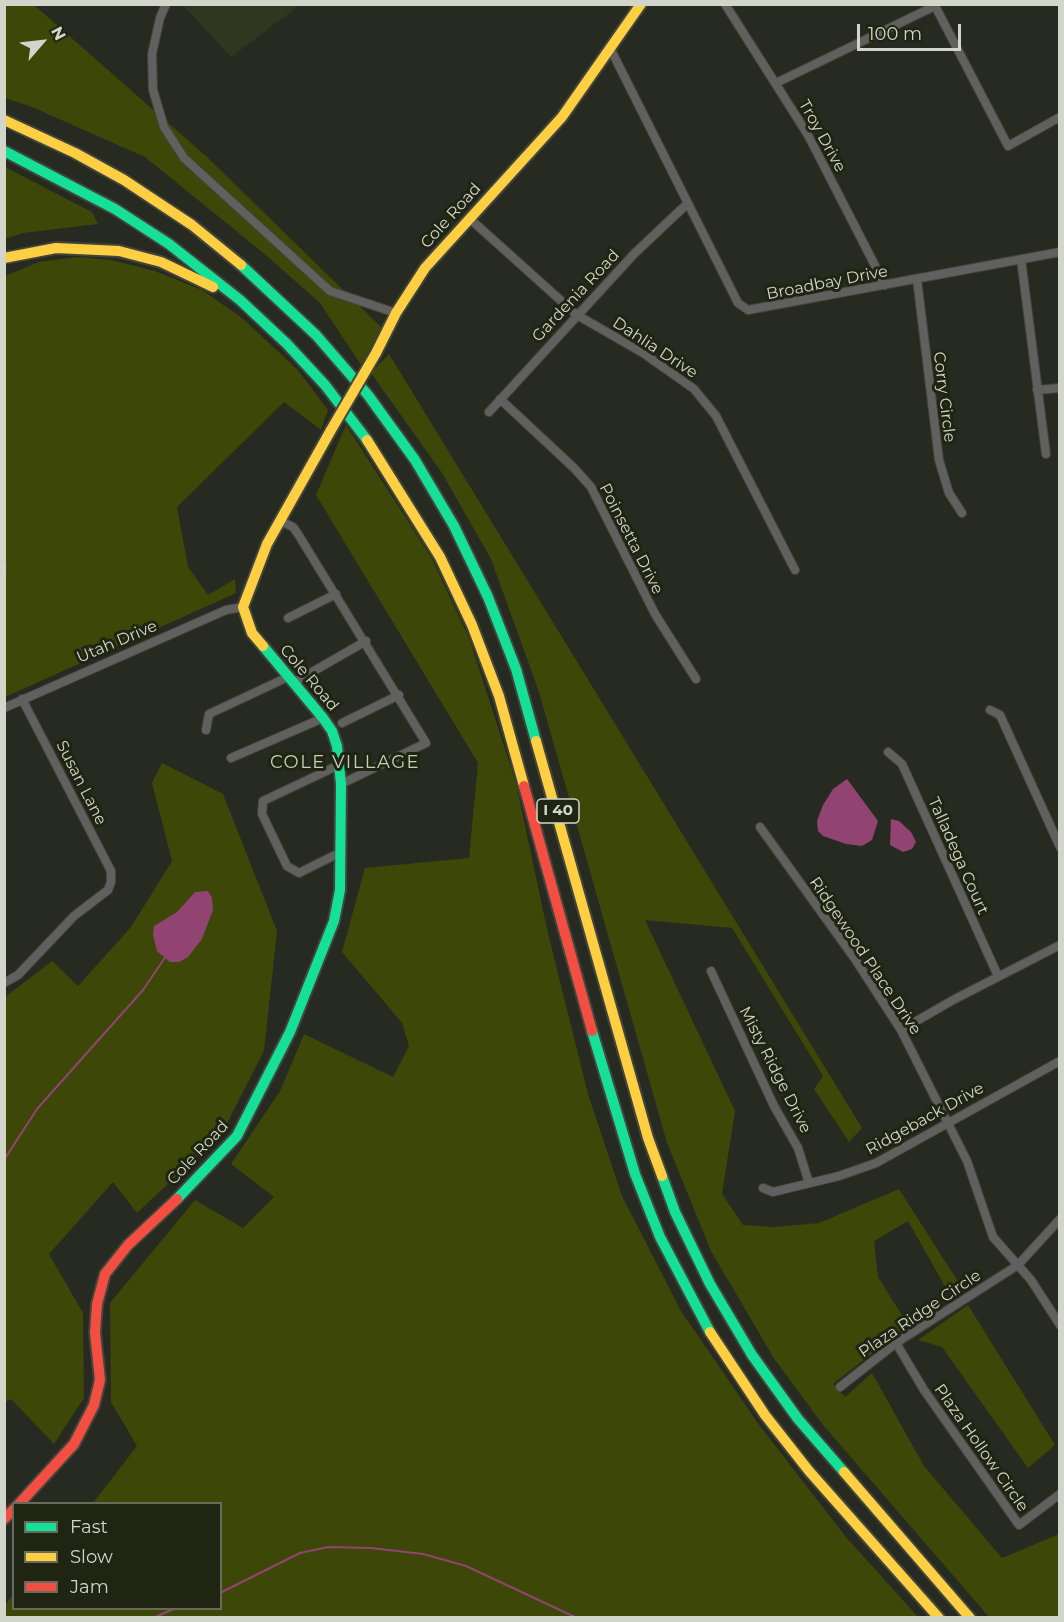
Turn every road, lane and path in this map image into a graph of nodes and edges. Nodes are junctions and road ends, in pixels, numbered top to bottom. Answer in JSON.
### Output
{"nodes":[{"id":1,"x":166,"y":4,"type":"edge"},
{"id":2,"x":641,"y":4,"type":"edge"},
{"id":3,"x":725,"y":4,"type":"edge"},
{"id":4,"x":935,"y":5,"type":"edge"},
{"id":5,"x":611,"y":50,"type":"junction"},
{"id":6,"x":776,"y":83,"type":"junction"},
{"id":7,"x":1059,"y":117,"type":"edge"},
{"id":8,"x":4,"y":120,"type":"edge"},
{"id":9,"x":4,"y":151,"type":"edge"},
{"id":10,"x":688,"y":203,"type":"junction"},
{"id":11,"x":469,"y":218,"type":"junction"},
{"id":12,"x":1059,"y":252,"type":"edge"},
{"id":13,"x":4,"y":258,"type":"edge"},
{"id":14,"x":1020,"y":260,"type":"junction"},
{"id":15,"x":916,"y":279,"type":"junction"},
{"id":16,"x":885,"y":285,"type":"junction"},
{"id":17,"x":240,"y":300,"type":"junction"},
{"id":18,"x":396,"y":313,"type":"junction"},
{"id":19,"x":577,"y":315,"type":"junction"},
{"id":20,"x":1059,"y":388,"type":"edge"},
{"id":21,"x":1037,"y":390,"type":"junction"},
{"id":22,"x":500,"y":399,"type":"junction"},
{"id":23,"x":489,"y":412,"type":"dead end"},
{"id":24,"x":1046,"y":453,"type":"dead end"},
{"id":25,"x":962,"y":513,"type":"dead end"},
{"id":26,"x":280,"y":521,"type":"junction"},
{"id":27,"x":795,"y":570,"type":"dead end"},
{"id":28,"x":336,"y":594,"type":"junction"},
{"id":29,"x":243,"y":607,"type":"junction"},
{"id":30,"x":288,"y":618,"type":"dead end"},
{"id":31,"x":366,"y":640,"type":"junction"},
{"id":32,"x":696,"y":679,"type":"dead end"},
{"id":33,"x":292,"y":680,"type":"junction"},
{"id":34,"x":399,"y":695,"type":"junction"},
{"id":35,"x":22,"y":699,"type":"junction"},
{"id":36,"x":4,"y":708,"type":"edge"},
{"id":37,"x":990,"y":710,"type":"dead end"},
{"id":38,"x":322,"y":718,"type":"junction"},
{"id":39,"x":342,"y":723,"type":"dead end"},
{"id":40,"x":206,"y":730,"type":"dead end"},
{"id":41,"x":888,"y":752,"type":"dead end"},
{"id":42,"x":231,"y":758,"type":"dead end"},
{"id":43,"x":339,"y":765,"type":"junction"},
{"id":44,"x":341,"y":784,"type":"junction"},
{"id":45,"x":760,"y":827,"type":"dead end"},
{"id":46,"x":1059,"y":847,"type":"edge"},
{"id":47,"x":338,"y":854,"type":"junction"},
{"id":48,"x":1059,"y":945,"type":"edge"},
{"id":49,"x":711,"y":971,"type":"dead end"},
{"id":50,"x":998,"y":976,"type":"junction"},
{"id":51,"x":4,"y":983,"type":"edge"},
{"id":52,"x":901,"y":1030,"type":"junction"},
{"id":53,"x":1059,"y":1061,"type":"edge"},
{"id":54,"x":948,"y":1122,"type":"junction"},
{"id":55,"x":809,"y":1183,"type":"junction"},
{"id":56,"x":763,"y":1188,"type":"dead end"},
{"id":57,"x":1059,"y":1219,"type":"edge"},
{"id":58,"x":1017,"y":1265,"type":"junction"},
{"id":59,"x":1059,"y":1325,"type":"edge"},
{"id":60,"x":896,"y":1343,"type":"junction"},
{"id":61,"x":840,"y":1387,"type":"dead end"},
{"id":62,"x":1059,"y":1494,"type":"edge"},
{"id":63,"x":20,"y":1502,"type":"edge"},
{"id":64,"x":939,"y":1617,"type":"edge"},
{"id":65,"x":970,"y":1617,"type":"edge"}],
"edges":[{"from":1,"to":18,"type":"street"},
{"from":2,"to":5,"type":"main road","name":"Cole Road"},
{"from":3,"to":6,"type":"street","name":"Troy Drive"},
{"from":4,"to":6,"type":"street"},
{"from":4,"to":7,"type":"street"},
{"from":5,"to":10,"type":"street","name":"Broadbay Drive"},
{"from":5,"to":11,"type":"main road","name":"Cole Road"},
{"from":6,"to":16,"type":"street","name":"Troy Drive"},
{"from":8,"to":65,"type":"main road","number":"I 40"},
{"from":9,"to":17,"type":"main road","number":"I 40"},
{"from":10,"to":16,"type":"street","name":"Broadbay Drive"},
{"from":10,"to":19,"type":"street","name":"Gardenia Road"},
{"from":11,"to":18,"type":"main road","name":"Cole Road"},
{"from":11,"to":19,"type":"street","name":"Dahlia Drive"},
{"from":12,"to":14,"type":"street","name":"Broadbay Drive"},
{"from":13,"to":17,"type":"main road"},
{"from":14,"to":15,"type":"street","name":"Broadbay Drive"},
{"from":14,"to":21,"type":"street"},
{"from":15,"to":16,"type":"street","name":"Broadbay Drive"},
{"from":15,"to":25,"type":"street","name":"Corry Circle"},
{"from":17,"to":64,"type":"main road","number":"I 40"},
{"from":18,"to":26,"type":"main road","name":"Cole Road","bridge":true},
{"from":19,"to":22,"type":"street","name":"Gardenia Road"},
{"from":19,"to":27,"type":"street","name":"Dahlia Drive"},
{"from":20,"to":21,"type":"street"},
{"from":21,"to":24,"type":"street"},
{"from":22,"to":23,"type":"street","name":"Gardenia Road"},
{"from":22,"to":32,"type":"street","name":"Poinsetta Drive"},
{"from":26,"to":28,"type":"street"},
{"from":26,"to":29,"type":"main road","name":"Cole Road"},
{"from":28,"to":30,"type":"street"},
{"from":28,"to":31,"type":"street"},
{"from":29,"to":33,"type":"main road","name":"Cole Road"},
{"from":29,"to":35,"type":"street","name":"Utah Drive"},
{"from":31,"to":33,"type":"street"},
{"from":31,"to":34,"type":"street"},
{"from":33,"to":38,"type":"main road","name":"Cole Road"},
{"from":33,"to":40,"type":"street"},
{"from":34,"to":39,"type":"street"},
{"from":34,"to":44,"type":"street"},
{"from":35,"to":36,"type":"street","name":"Utah Drive"},
{"from":35,"to":51,"type":"street","name":"Susan Lane"},
{"from":37,"to":46,"type":"street"},
{"from":38,"to":42,"type":"street"},
{"from":38,"to":43,"type":"main road","name":"Cole Road"},
{"from":41,"to":50,"type":"street","name":"Talladega Court"},
{"from":43,"to":44,"type":"main road","name":"Cole Road"},
{"from":43,"to":47,"type":"street"},
{"from":44,"to":47,"type":"main road","name":"Cole Road"},
{"from":45,"to":52,"type":"street","name":"Ridgewood Place Drive"},
{"from":47,"to":63,"type":"main road","name":"Cole Road"},
{"from":48,"to":50,"type":"street"},
{"from":49,"to":55,"type":"street","name":"Misty Ridge Drive"},
{"from":50,"to":52,"type":"street"},
{"from":52,"to":54,"type":"street","name":"Ridgewood Place Drive"},
{"from":53,"to":54,"type":"street","name":"Ridgeback Drive"},
{"from":54,"to":55,"type":"street","name":"Ridgeback Drive"},
{"from":54,"to":58,"type":"street","name":"Ridgewood Place Drive"},
{"from":55,"to":56,"type":"street","name":"Ridgeback Drive"},
{"from":57,"to":58,"type":"street","name":"Plaza Ridge Circle"},
{"from":58,"to":59,"type":"street","name":"Ridgewood Place Drive"},
{"from":58,"to":60,"type":"street","name":"Plaza Ridge Circle"},
{"from":60,"to":61,"type":"street","name":"Plaza Ridge Circle"},
{"from":60,"to":62,"type":"street","name":"Plaza Hollow Circle"}]}
